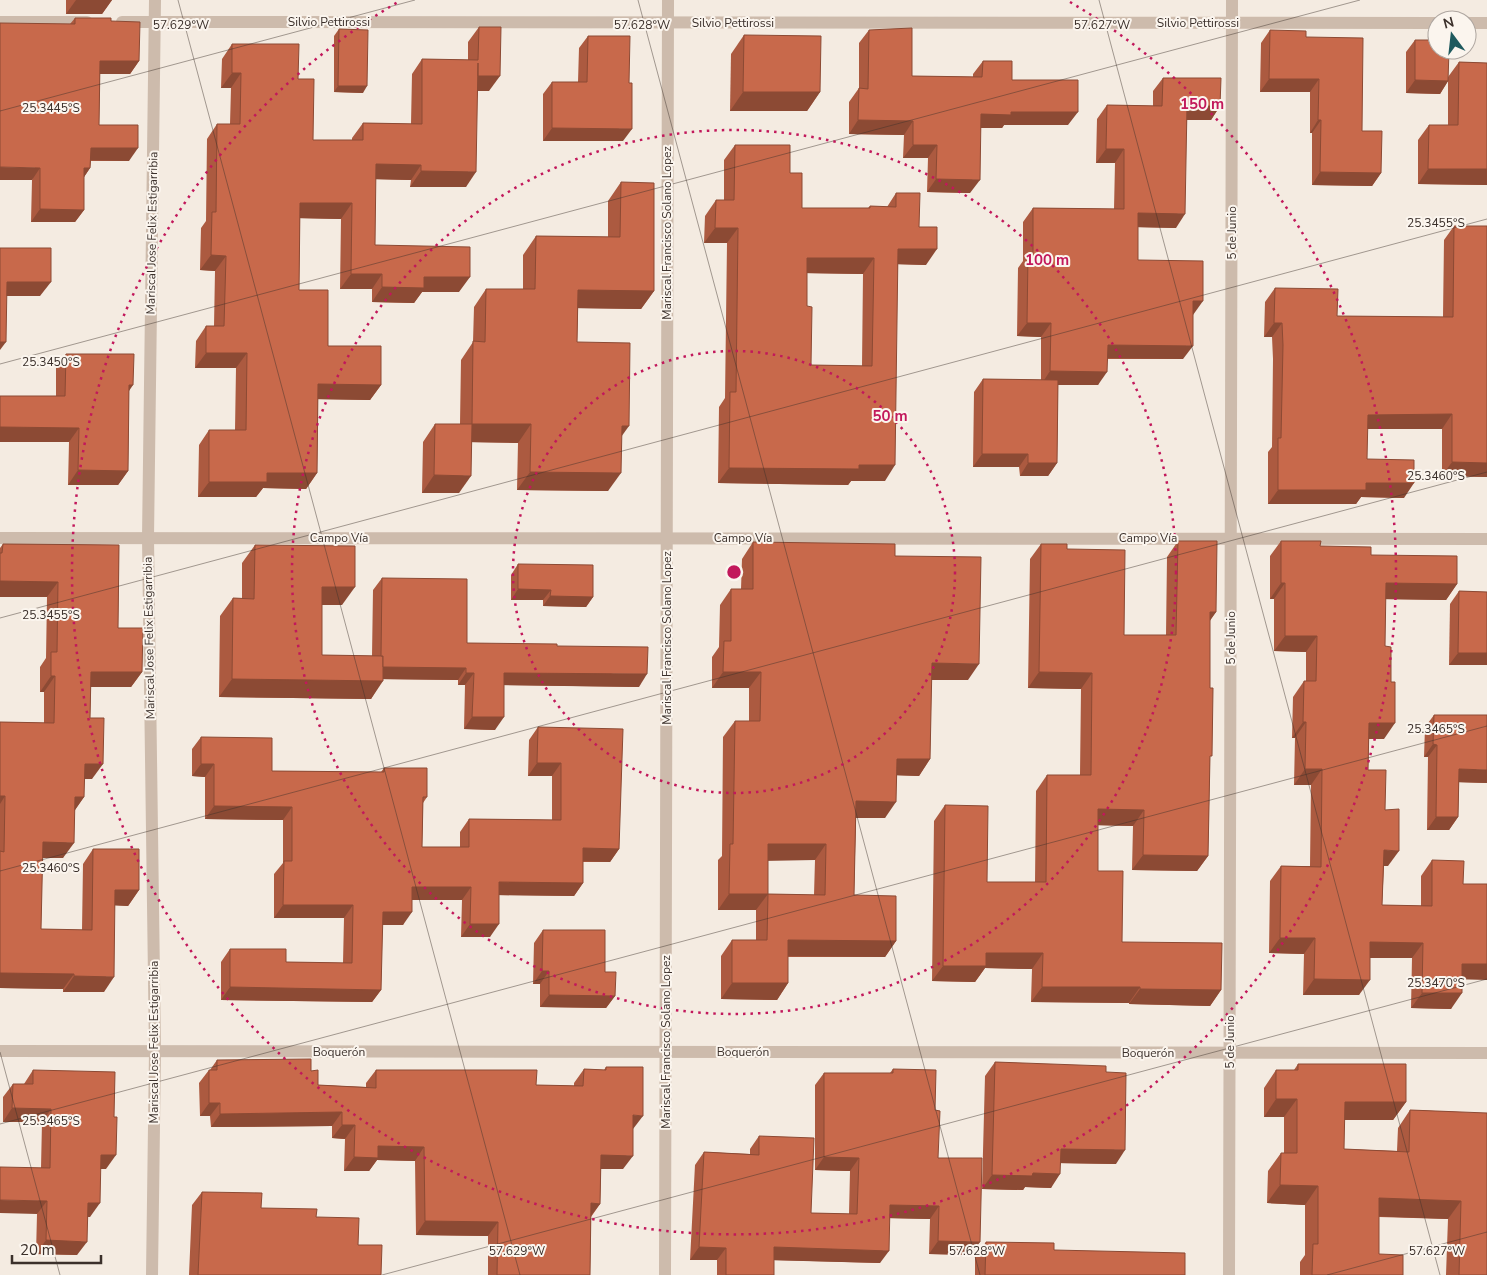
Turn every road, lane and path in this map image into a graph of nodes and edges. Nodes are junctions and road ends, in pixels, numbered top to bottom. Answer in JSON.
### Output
{"nodes":[{"id":1,"x":155,"y":0,"type":"edge"},
{"id":2,"x":668,"y":0,"type":"edge"},
{"id":3,"x":1232,"y":0,"type":"edge"},
{"id":4,"x":0,"y":22,"type":"edge"},
{"id":5,"x":155,"y":22,"type":"junction"},
{"id":6,"x":668,"y":22,"type":"junction"},
{"id":7,"x":1232,"y":23,"type":"junction"},
{"id":8,"x":1427,"y":23,"type":"edge"},
{"id":9,"x":0,"y":538,"type":"edge"},
{"id":10,"x":148,"y":538,"type":"junction"},
{"id":11,"x":667,"y":538,"type":"junction"},
{"id":12,"x":1231,"y":538,"type":"junction"},
{"id":13,"x":1487,"y":539,"type":"edge"},
{"id":14,"x":0,"y":1051,"type":"edge"},
{"id":15,"x":155,"y":1051,"type":"junction"},
{"id":16,"x":666,"y":1052,"type":"junction"},
{"id":17,"x":1230,"y":1053,"type":"junction"},
{"id":18,"x":1487,"y":1053,"type":"edge"},
{"id":19,"x":152,"y":1275,"type":"edge"},
{"id":20,"x":665,"y":1275,"type":"edge"},
{"id":21,"x":1229,"y":1275,"type":"edge"}],
"edges":[{"from":1,"to":5,"type":"street","name":"Mariscal Jose Felix Estigarribia"},
{"from":2,"to":6,"type":"street","name":"Mariscal Francisco Solano Lopez"},
{"from":3,"to":7,"type":"street","name":"5 de Junio"},
{"from":4,"to":5,"type":"street","name":"Silvio Pettirossi"},
{"from":5,"to":6,"type":"street","name":"Silvio Pettirossi"},
{"from":5,"to":10,"type":"street","name":"Mariscal Jose Felix Estigarribia"},
{"from":6,"to":7,"type":"street","name":"Silvio Pettirossi"},
{"from":6,"to":11,"type":"street","name":"Mariscal Francisco Solano Lopez"},
{"from":7,"to":8,"type":"street","name":"Silvio Pettirossi"},
{"from":7,"to":12,"type":"street","name":"5 de Junio"},
{"from":9,"to":10,"type":"street","name":"Campo Vía"},
{"from":10,"to":11,"type":"street","name":"Campo Vía"},
{"from":10,"to":15,"type":"street","name":"Mariscal Jose Felix Estigarribia"},
{"from":11,"to":12,"type":"street","name":"Campo Vía"},
{"from":11,"to":16,"type":"street","name":"Mariscal Francisco Solano Lopez"},
{"from":12,"to":13,"type":"street","name":"Campo Vía"},
{"from":12,"to":17,"type":"street","name":"5 de Junio"},
{"from":14,"to":15,"type":"street","name":"Boquerón"},
{"from":15,"to":16,"type":"street","name":"Boquerón"},
{"from":15,"to":19,"type":"street","name":"Mariscal Jose Felix Estigarribia"},
{"from":16,"to":17,"type":"street","name":"Boquerón"},
{"from":16,"to":20,"type":"street","name":"Mariscal Francisco Solano Lopez"},
{"from":17,"to":18,"type":"street","name":"Boquerón"},
{"from":17,"to":21,"type":"street","name":"5 de Junio"}]}
